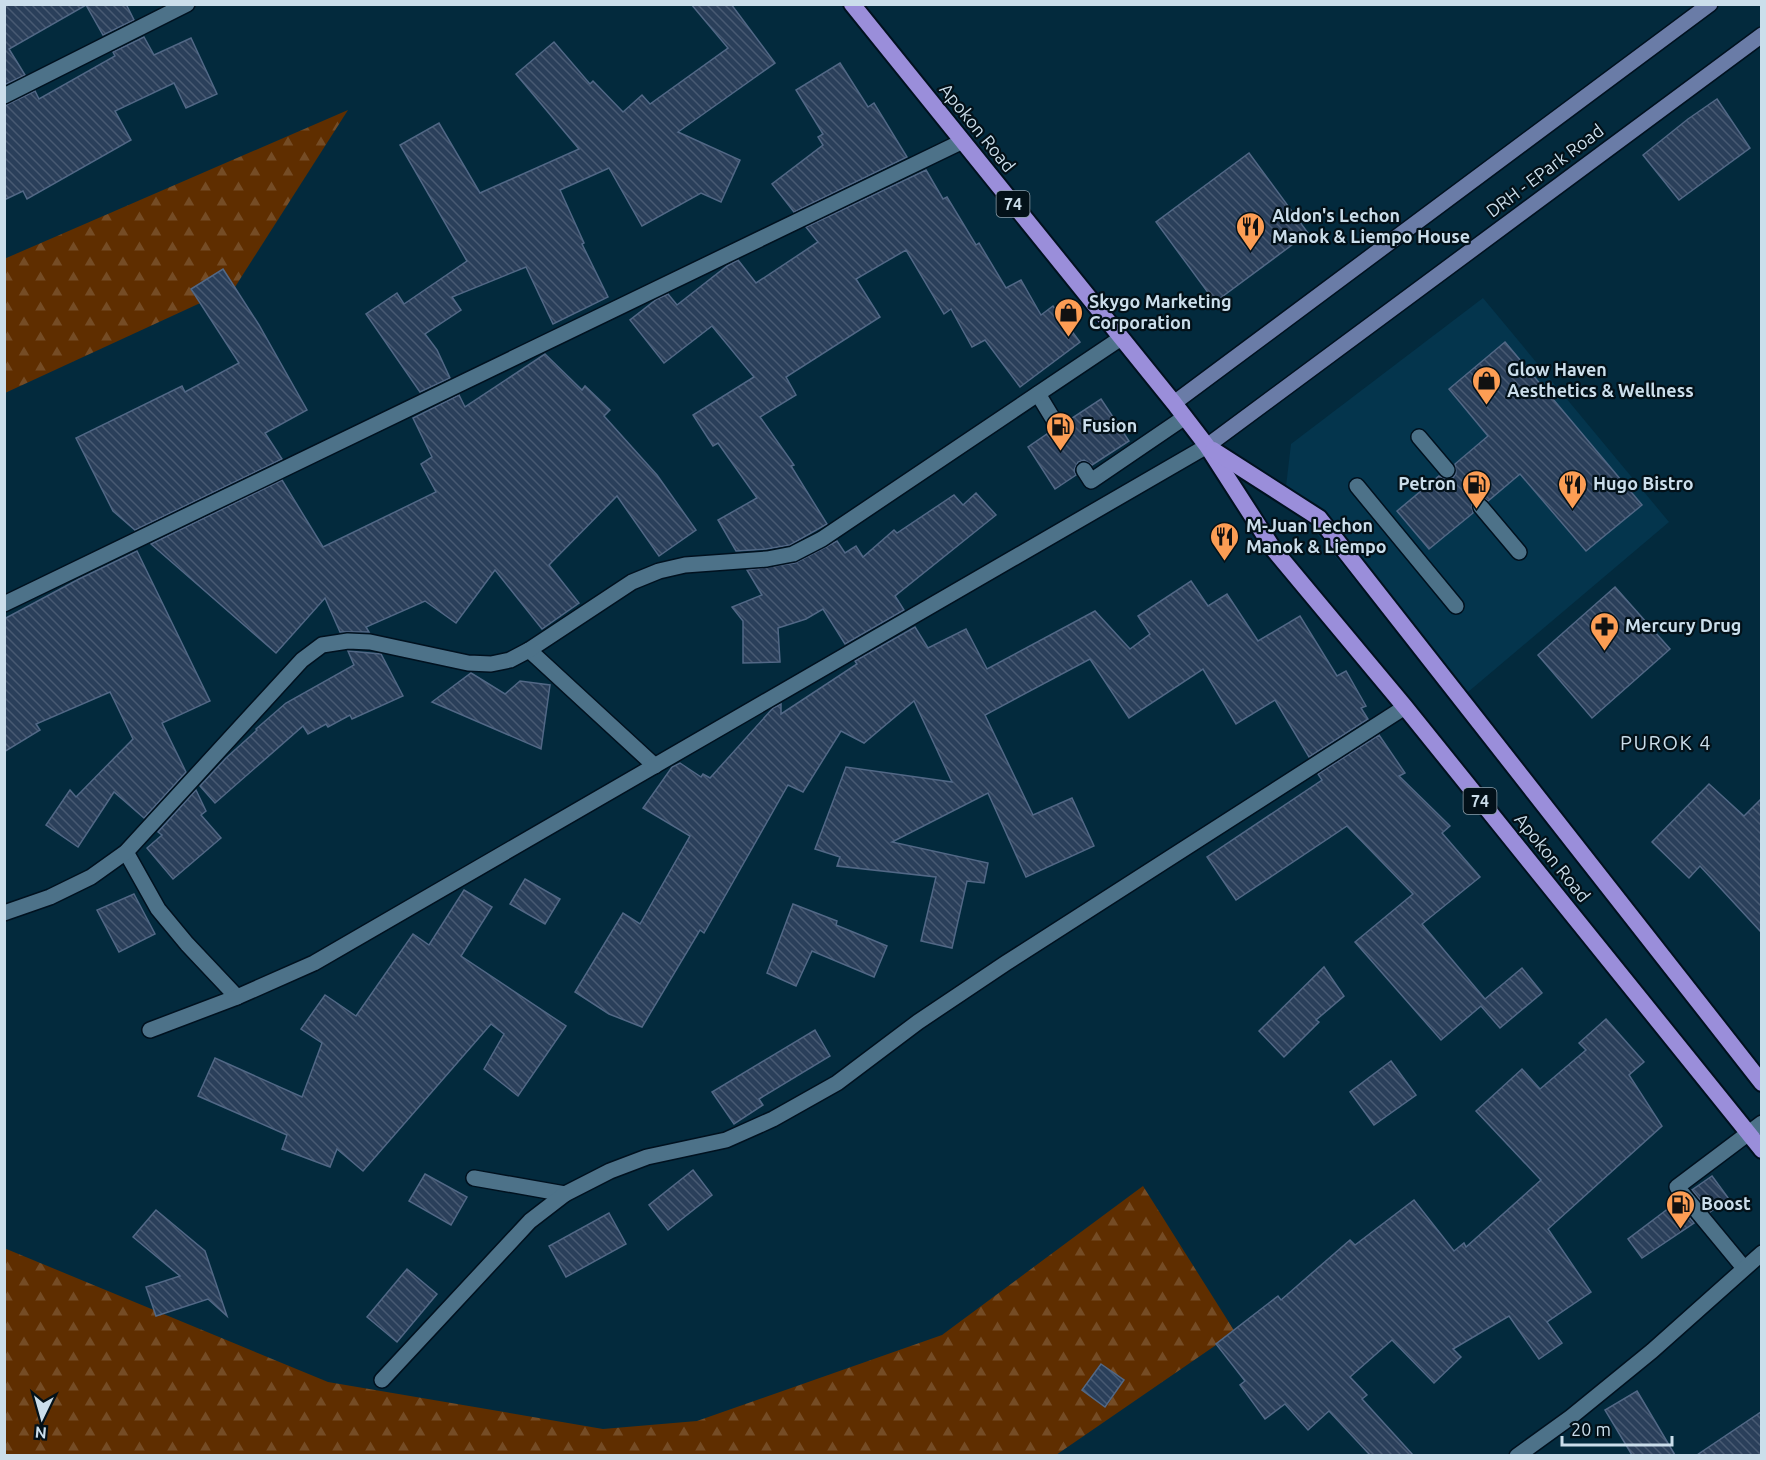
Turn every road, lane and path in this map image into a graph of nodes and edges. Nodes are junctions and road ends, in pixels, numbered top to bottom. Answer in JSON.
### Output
{"nodes":[{"id":1,"x":187,"y":4,"type":"edge"},
{"id":2,"x":852,"y":4,"type":"edge"},
{"id":3,"x":1710,"y":4,"type":"edge"},
{"id":4,"x":1761,"y":34,"type":"edge"},
{"id":5,"x":4,"y":96,"type":"edge"},
{"id":6,"x":963,"y":141,"type":"junction"},
{"id":7,"x":1121,"y":338,"type":"junction"},
{"id":8,"x":1038,"y":394,"type":"junction"},
{"id":9,"x":1174,"y":403,"type":"junction"},
{"id":10,"x":1185,"y":417,"type":"junction"},
{"id":11,"x":1058,"y":427,"type":"dead end"},
{"id":12,"x":1419,"y":437,"type":"dead end"},
{"id":13,"x":1207,"y":446,"type":"junction"},
{"id":14,"x":1084,"y":470,"type":"dead end"},
{"id":15,"x":1448,"y":470,"type":"dead end"},
{"id":16,"x":1356,"y":486,"type":"dead end"},
{"id":17,"x":1480,"y":507,"type":"dead end"},
{"id":18,"x":1519,"y":552,"type":"dead end"},
{"id":19,"x":4,"y":604,"type":"edge"},
{"id":20,"x":1456,"y":606,"type":"dead end"},
{"id":21,"x":529,"y":650,"type":"junction"},
{"id":22,"x":1405,"y":707,"type":"junction"},
{"id":23,"x":655,"y":766,"type":"junction"},
{"id":24,"x":126,"y":852,"type":"junction"},
{"id":25,"x":4,"y":913,"type":"edge"},
{"id":26,"x":237,"y":997,"type":"junction"},
{"id":27,"x":150,"y":1030,"type":"dead end"},
{"id":28,"x":1761,"y":1083,"type":"edge"},
{"id":29,"x":1755,"y":1128,"type":"edge"},
{"id":30,"x":1761,"y":1150,"type":"edge"},
{"id":31,"x":474,"y":1178,"type":"dead end"},
{"id":32,"x":565,"y":1194,"type":"junction"},
{"id":33,"x":1761,"y":1253,"type":"edge"},
{"id":34,"x":1744,"y":1268,"type":"junction"},
{"id":35,"x":381,"y":1380,"type":"dead end"},
{"id":36,"x":1517,"y":1455,"type":"edge"}],
"edges":[{"from":1,"to":5,"type":"street"},
{"from":2,"to":6,"type":"highway","name":"Apokon Road","number":"74"},
{"from":3,"to":9,"type":"main road","name":"DRH - EPark Road"},
{"from":4,"to":13,"type":"main road","name":"DRH - EPark Road"},
{"from":6,"to":7,"type":"highway","name":"Apokon Road","number":"74"},
{"from":6,"to":19,"type":"street"},
{"from":7,"to":8,"type":"street"},
{"from":7,"to":9,"type":"highway","name":"Apokon Road","number":"74"},
{"from":8,"to":11,"type":"street"},
{"from":8,"to":21,"type":"street"},
{"from":9,"to":10,"type":"highway","name":"Apokon Road","number":"74"},
{"from":10,"to":13,"type":"highway","name":"Apokon Road","number":"74"},
{"from":10,"to":14,"type":"street"},
{"from":12,"to":15,"type":"street"},
{"from":13,"to":22,"type":"highway","name":"Apokon Road","number":"74"},
{"from":13,"to":23,"type":"street"},
{"from":13,"to":28,"type":"highway","name":"Apokon Road","number":"74"},
{"from":16,"to":20,"type":"street"},
{"from":17,"to":18,"type":"street"},
{"from":21,"to":23,"type":"street"},
{"from":21,"to":24,"type":"street"},
{"from":22,"to":29,"type":"highway","name":"Apokon Road","number":"74"},
{"from":22,"to":32,"type":"street"},
{"from":23,"to":26,"type":"street"},
{"from":24,"to":25,"type":"street"},
{"from":24,"to":26,"type":"street"},
{"from":26,"to":27,"type":"street"},
{"from":29,"to":30,"type":"highway","name":"Apokon Road","number":"74"},
{"from":29,"to":34,"type":"street"},
{"from":31,"to":32,"type":"street"},
{"from":32,"to":35,"type":"street"},
{"from":33,"to":34,"type":"street"},
{"from":34,"to":36,"type":"street"}]}
